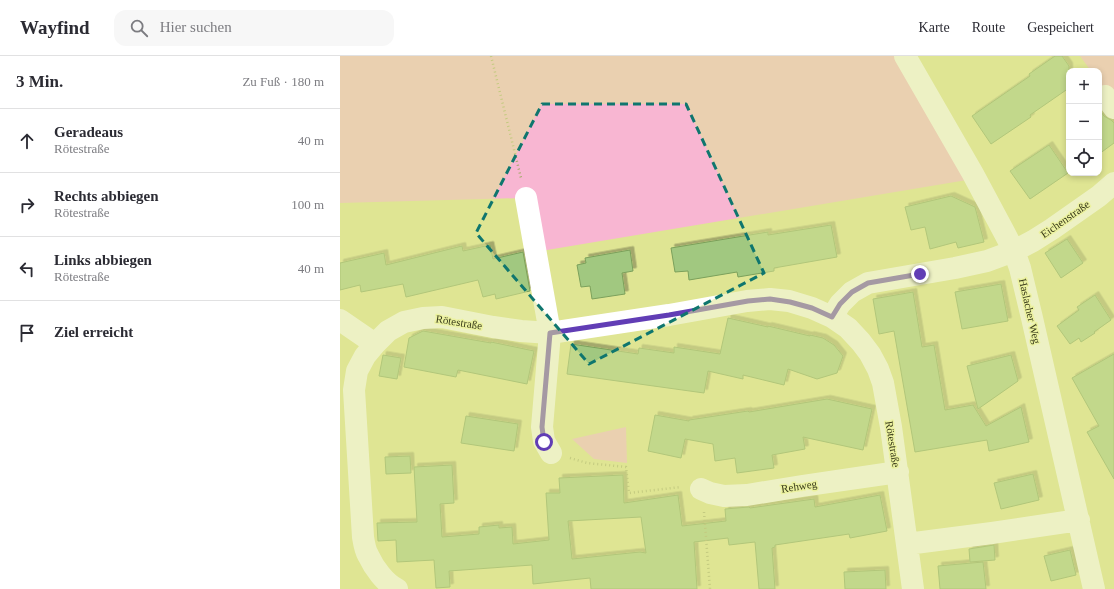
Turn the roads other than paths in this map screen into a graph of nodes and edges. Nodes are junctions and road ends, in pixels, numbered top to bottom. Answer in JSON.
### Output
{"nodes":[{"id":1,"x":905,"y":56,"type":"edge"},
{"id":2,"x":1114,"y":183,"type":"edge"},
{"id":3,"x":526,"y":198,"type":"road end"},
{"id":4,"x":1014,"y":251,"type":"junction"},
{"id":5,"x":832,"y":317,"type":"junction"},
{"id":6,"x":340,"y":320,"type":"edge"},
{"id":7,"x":550,"y":333,"type":"junction"},
{"id":8,"x":375,"y":344,"type":"junction"},
{"id":9,"x":349,"y":450,"type":"edge"},
{"id":10,"x":551,"y":453,"type":"road end"},
{"id":11,"x":898,"y":472,"type":"junction"},
{"id":12,"x":701,"y":489,"type":"road end"},
{"id":13,"x":1079,"y":520,"type":"junction"},
{"id":14,"x":907,"y":544,"type":"junction"},
{"id":15,"x":397,"y":589,"type":"edge"},
{"id":16,"x":913,"y":589,"type":"edge"},
{"id":17,"x":1094,"y":589,"type":"edge"}],
"edges":[{"from":1,"to":4,"type":"street","name":"Haslacher Weg"},
{"from":2,"to":4,"type":"street","name":"Eichenstraße"},
{"from":3,"to":7,"type":"street"},
{"from":4,"to":5,"type":"street"},
{"from":4,"to":13,"type":"street","name":"Haslacher Weg"},
{"from":5,"to":7,"type":"street","name":"Rötestraße"},
{"from":5,"to":11,"type":"street","name":"Rötestraße"},
{"from":6,"to":8,"type":"street"},
{"from":7,"to":8,"type":"street","name":"Rötestraße"},
{"from":7,"to":10,"type":"street"},
{"from":8,"to":9,"type":"street","name":"Rötestraße"},
{"from":9,"to":15,"type":"street","name":"Rötestraße"},
{"from":11,"to":12,"type":"street","name":"Rehweg"},
{"from":11,"to":14,"type":"street","name":"Rötestraße"},
{"from":13,"to":14,"type":"street"},
{"from":13,"to":17,"type":"street","name":"Haslacher Weg"},
{"from":14,"to":16,"type":"street","name":"Rötestraße"}]}
